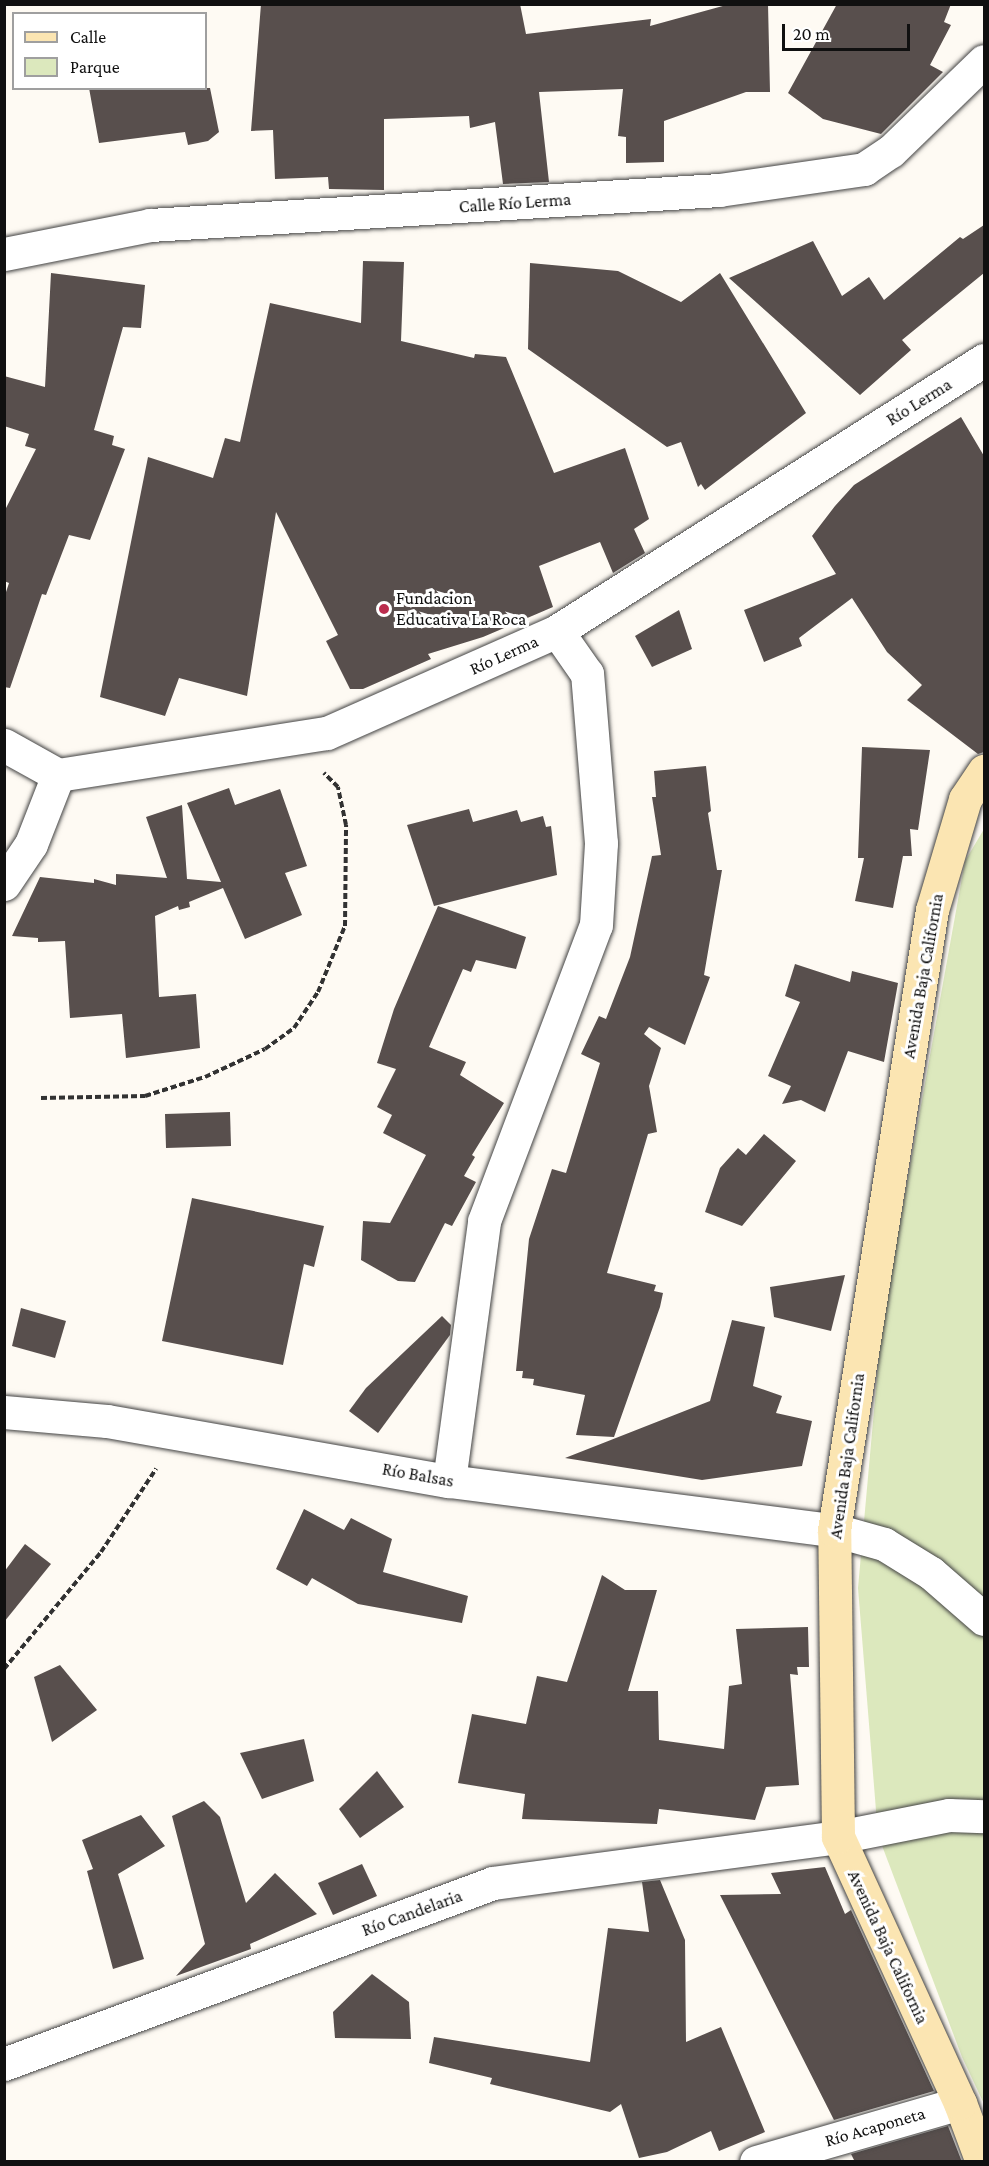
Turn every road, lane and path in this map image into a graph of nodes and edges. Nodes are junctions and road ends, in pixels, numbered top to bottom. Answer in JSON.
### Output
{"nodes":[{"id":1,"x":984,"y":61,"type":"edge"},
{"id":2,"x":4,"y":254,"type":"edge"},
{"id":3,"x":984,"y":360,"type":"edge"},
{"id":4,"x":557,"y":631,"type":"junction"},
{"id":5,"x":289,"y":739,"type":"junction"},
{"id":6,"x":4,"y":745,"type":"edge"},
{"id":7,"x":984,"y":771,"type":"edge"},
{"id":8,"x":58,"y":776,"type":"junction"},
{"id":9,"x":4,"y":884,"type":"edge"},
{"id":10,"x":41,"y":1098,"type":"dead end"},
{"id":11,"x":4,"y":1412,"type":"edge"},
{"id":12,"x":179,"y":1433,"type":"junction"},
{"id":13,"x":449,"y":1481,"type":"junction"},
{"id":14,"x":834,"y":1530,"type":"junction"},
{"id":15,"x":984,"y":1619,"type":"edge"},
{"id":16,"x":4,"y":1668,"type":"edge"},
{"id":17,"x":984,"y":1816,"type":"edge"},
{"id":18,"x":838,"y":1837,"type":"junction"},
{"id":19,"x":4,"y":2064,"type":"edge"},
{"id":20,"x":960,"y":2103,"type":"junction"},
{"id":21,"x":756,"y":2162,"type":"edge"},
{"id":22,"x":982,"y":2162,"type":"edge"}],
"edges":[{"from":1,"to":2,"type":"street","name":"Calle Río Lerma"},
{"from":3,"to":4,"type":"street","name":"Río Lerma"},
{"from":4,"to":5,"type":"street","name":"Río Lerma"},
{"from":4,"to":13,"type":"street"},
{"from":5,"to":8,"type":"street","name":"Río Lerma"},
{"from":5,"to":10,"type":"path"},
{"from":6,"to":8,"type":"street"},
{"from":7,"to":14,"type":"street","name":"Avenida Baja California"},
{"from":8,"to":9,"type":"street"},
{"from":11,"to":12,"type":"street","name":"Río Balsas"},
{"from":12,"to":13,"type":"street","name":"Río Balsas"},
{"from":12,"to":16,"type":"path"},
{"from":13,"to":14,"type":"street","name":"Río Balsas"},
{"from":14,"to":15,"type":"street","name":"Río Balsas"},
{"from":14,"to":18,"type":"street","name":"Avenida Baja California"},
{"from":17,"to":18,"type":"street","name":"Río Candelaria"},
{"from":18,"to":19,"type":"street","name":"Río Candelaria"},
{"from":18,"to":20,"type":"street","name":"Avenida Baja California"},
{"from":20,"to":21,"type":"street","name":"Río Acaponeta"},
{"from":20,"to":22,"type":"street","name":"Avenida Baja California"}]}
